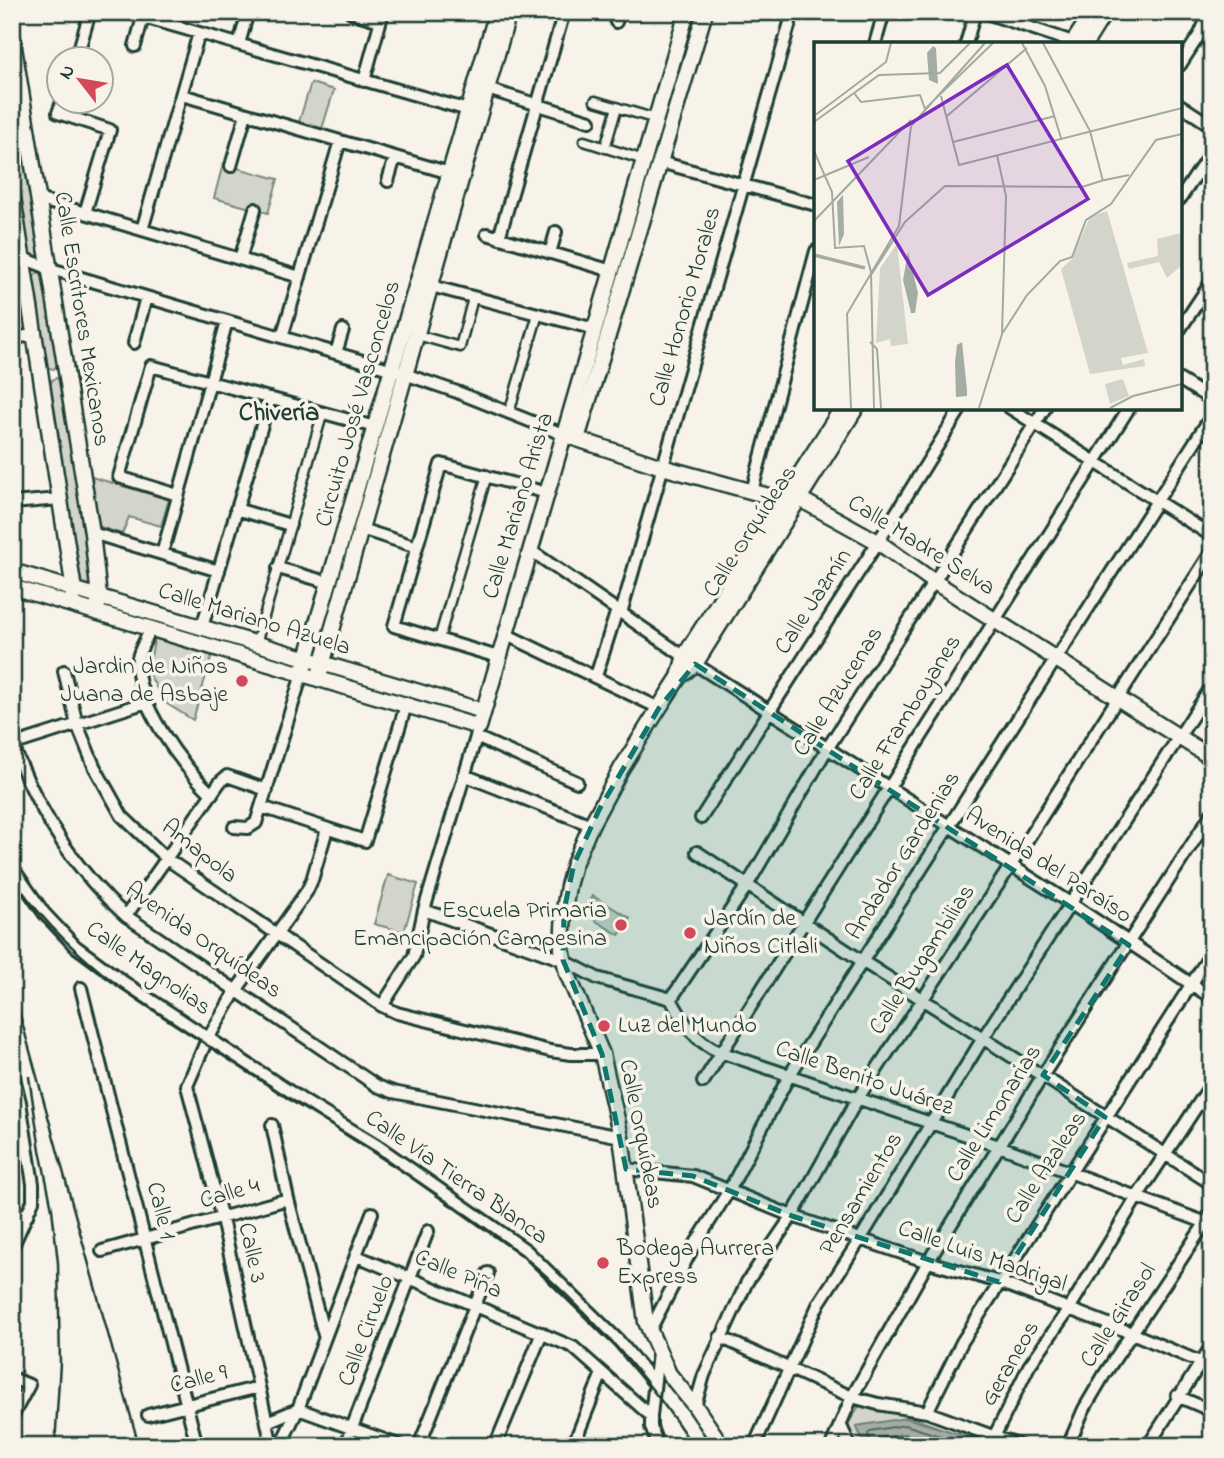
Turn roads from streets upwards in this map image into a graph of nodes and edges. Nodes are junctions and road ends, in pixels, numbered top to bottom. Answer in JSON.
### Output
{"nodes":[{"id":1,"x":90,"y":12,"type":"edge"},
{"id":2,"x":248,"y":12,"type":"edge"},
{"id":3,"x":351,"y":12,"type":"edge"},
{"id":4,"x":497,"y":12,"type":"edge"},
{"id":5,"x":509,"y":12,"type":"edge"},
{"id":6,"x":564,"y":12,"type":"edge"},
{"id":7,"x":687,"y":12,"type":"edge"},
{"id":8,"x":705,"y":12,"type":"edge"},
{"id":9,"x":793,"y":12,"type":"edge"},
{"id":10,"x":884,"y":12,"type":"edge"},
{"id":11,"x":975,"y":12,"type":"edge"},
{"id":12,"x":983,"y":12,"type":"edge"},
{"id":13,"x":1093,"y":12,"type":"edge"},
{"id":14,"x":1105,"y":12,"type":"edge"},
{"id":15,"x":1210,"y":12,"type":"edge"},
{"id":16,"x":135,"y":14,"type":"edge"},
{"id":17,"x":382,"y":17,"type":"edge"},
{"id":18,"x":200,"y":33,"type":"junction"},
{"id":19,"x":12,"y":35,"type":"edge"},
{"id":20,"x":876,"y":42,"type":"edge"},
{"id":21,"x":967,"y":42,"type":"edge"},
{"id":22,"x":1074,"y":42,"type":"edge"},
{"id":23,"x":1078,"y":42,"type":"edge"},
{"id":24,"x":1078,"y":42,"type":"edge"},
{"id":25,"x":239,"y":44,"type":"junction"},
{"id":26,"x":80,"y":46,"type":"edge"},
{"id":27,"x":135,"y":46,"type":"dead end"},
{"id":28,"x":1182,"y":62,"type":"edge"},
{"id":29,"x":364,"y":80,"type":"junction"},
{"id":30,"x":487,"y":89,"type":"junction"},
{"id":31,"x":17,"y":94,"type":"edge"},
{"id":32,"x":182,"y":95,"type":"junction"},
{"id":33,"x":595,"y":101,"type":"dead end"},
{"id":34,"x":538,"y":106,"type":"junction"},
{"id":35,"x":617,"y":107,"type":"junction"},
{"id":36,"x":1182,"y":107,"type":"edge"},
{"id":37,"x":468,"y":110,"type":"junction"},
{"id":38,"x":246,"y":114,"type":"junction"},
{"id":39,"x":67,"y":116,"type":"edge"},
{"id":40,"x":656,"y":119,"type":"junction"},
{"id":41,"x":590,"y":121,"type":"dead end"},
{"id":42,"x":1212,"y":126,"type":"edge"},
{"id":43,"x":340,"y":141,"type":"junction"},
{"id":44,"x":584,"y":141,"type":"dead end"},
{"id":45,"x":605,"y":148,"type":"junction"},
{"id":46,"x":1212,"y":151,"type":"edge"},
{"id":47,"x":395,"y":157,"type":"junction"},
{"id":48,"x":644,"y":160,"type":"junction"},
{"id":49,"x":660,"y":162,"type":"junction"},
{"id":50,"x":231,"y":166,"type":"dead end"},
{"id":51,"x":450,"y":173,"type":"junction"},
{"id":52,"x":388,"y":181,"type":"dead end"},
{"id":53,"x":743,"y":186,"type":"junction"},
{"id":54,"x":12,"y":191,"type":"edge"},
{"id":55,"x":1182,"y":196,"type":"edge"},
{"id":56,"x":38,"y":199,"type":"junction"},
{"id":57,"x":814,"y":204,"type":"edge"},
{"id":58,"x":255,"y":209,"type":"dead end"},
{"id":59,"x":85,"y":213,"type":"junction"},
{"id":60,"x":142,"y":230,"type":"junction"},
{"id":61,"x":556,"y":232,"type":"dead end"},
{"id":62,"x":487,"y":234,"type":"dead end"},
{"id":63,"x":499,"y":238,"type":"junction"},
{"id":64,"x":550,"y":253,"type":"junction"},
{"id":65,"x":18,"y":258,"type":"edge"},
{"id":66,"x":814,"y":258,"type":"edge"},
{"id":67,"x":240,"y":259,"type":"junction"},
{"id":68,"x":51,"y":269,"type":"junction"},
{"id":69,"x":612,"y":271,"type":"junction"},
{"id":70,"x":300,"y":277,"type":"junction"},
{"id":71,"x":1212,"y":281,"type":"edge"},
{"id":72,"x":431,"y":286,"type":"junction"},
{"id":73,"x":146,"y":297,"type":"junction"},
{"id":74,"x":473,"y":298,"type":"junction"},
{"id":75,"x":538,"y":314,"type":"junction"},
{"id":76,"x":227,"y":321,"type":"junction"},
{"id":77,"x":1182,"y":326,"type":"edge"},
{"id":78,"x":595,"y":329,"type":"junction"},
{"id":79,"x":343,"y":330,"type":"dead end"},
{"id":80,"x":35,"y":335,"type":"junction"},
{"id":81,"x":417,"y":335,"type":"junction"},
{"id":82,"x":282,"y":337,"type":"junction"},
{"id":83,"x":12,"y":338,"type":"edge"},
{"id":84,"x":134,"y":343,"type":"dead end"},
{"id":85,"x":336,"y":353,"type":"junction"},
{"id":86,"x":67,"y":370,"type":"junction"},
{"id":87,"x":399,"y":372,"type":"junction"},
{"id":88,"x":41,"y":374,"type":"junction"},
{"id":89,"x":1182,"y":381,"type":"edge"},
{"id":90,"x":210,"y":383,"type":"junction"},
{"id":91,"x":270,"y":398,"type":"junction"},
{"id":92,"x":1212,"y":400,"type":"edge"},
{"id":93,"x":841,"y":410,"type":"edge"},
{"id":94,"x":854,"y":410,"type":"edge"},
{"id":95,"x":960,"y":410,"type":"edge"},
{"id":96,"x":1013,"y":410,"type":"edge"},
{"id":97,"x":1044,"y":410,"type":"edge"},
{"id":98,"x":1128,"y":410,"type":"edge"},
{"id":99,"x":323,"y":412,"type":"junction"},
{"id":100,"x":509,"y":413,"type":"junction"},
{"id":101,"x":1212,"y":415,"type":"edge"},
{"id":102,"x":1035,"y":423,"type":"junction"},
{"id":103,"x":375,"y":427,"type":"junction"},
{"id":104,"x":571,"y":437,"type":"junction"},
{"id":105,"x":822,"y":451,"type":"junction"},
{"id":106,"x":1094,"y":461,"type":"junction"},
{"id":107,"x":662,"y":467,"type":"junction"},
{"id":108,"x":487,"y":475,"type":"junction"},
{"id":109,"x":752,"y":491,"type":"junction"},
{"id":110,"x":547,"y":493,"type":"junction"},
{"id":111,"x":178,"y":495,"type":"junction"},
{"id":112,"x":60,"y":499,"type":"junction"},
{"id":113,"x":800,"y":499,"type":"junction"},
{"id":114,"x":783,"y":500,"type":"junction"},
{"id":115,"x":1158,"y":502,"type":"junction"},
{"id":116,"x":12,"y":503,"type":"edge"},
{"id":117,"x":236,"y":509,"type":"junction"},
{"id":118,"x":290,"y":525,"type":"junction"},
{"id":119,"x":361,"y":529,"type":"junction"},
{"id":120,"x":92,"y":533,"type":"junction"},
{"id":121,"x":1212,"y":536,"type":"edge"},
{"id":122,"x":878,"y":542,"type":"junction"},
{"id":123,"x":417,"y":547,"type":"junction"},
{"id":124,"x":530,"y":550,"type":"junction"},
{"id":125,"x":1212,"y":551,"type":"edge"},
{"id":126,"x":162,"y":554,"type":"junction"},
{"id":127,"x":278,"y":568,"type":"junction"},
{"id":128,"x":12,"y":571,"type":"edge"},
{"id":129,"x":219,"y":571,"type":"junction"},
{"id":130,"x":933,"y":581,"type":"junction"},
{"id":131,"x":330,"y":583,"type":"junction"},
{"id":132,"x":12,"y":587,"type":"edge"},
{"id":133,"x":72,"y":596,"type":"junction"},
{"id":134,"x":98,"y":604,"type":"junction"},
{"id":135,"x":619,"y":611,"type":"junction"},
{"id":136,"x":994,"y":619,"type":"junction"},
{"id":137,"x":202,"y":627,"type":"junction"},
{"id":138,"x":151,"y":628,"type":"junction"},
{"id":139,"x":505,"y":634,"type":"junction"},
{"id":140,"x":439,"y":639,"type":"junction"},
{"id":141,"x":256,"y":644,"type":"junction"},
{"id":142,"x":498,"y":657,"type":"junction"},
{"id":143,"x":690,"y":659,"type":"junction"},
{"id":144,"x":1055,"y":659,"type":"junction"},
{"id":145,"x":307,"y":660,"type":"junction"},
{"id":146,"x":322,"y":664,"type":"junction"},
{"id":147,"x":64,"y":670,"type":"dead end"},
{"id":148,"x":302,"y":674,"type":"junction"},
{"id":149,"x":596,"y":676,"type":"junction"},
{"id":150,"x":318,"y":679,"type":"junction"},
{"id":151,"x":1212,"y":686,"type":"edge"},
{"id":152,"x":1116,"y":698,"type":"junction"},
{"id":153,"x":147,"y":702,"type":"junction"},
{"id":154,"x":406,"y":705,"type":"junction"},
{"id":155,"x":659,"y":708,"type":"junction"},
{"id":156,"x":484,"y":711,"type":"junction"},
{"id":157,"x":769,"y":711,"type":"junction"},
{"id":158,"x":77,"y":724,"type":"junction"},
{"id":159,"x":477,"y":732,"type":"junction"},
{"id":160,"x":1179,"y":739,"type":"junction"},
{"id":161,"x":12,"y":744,"type":"edge"},
{"id":162,"x":827,"y":748,"type":"junction"},
{"id":163,"x":1212,"y":758,"type":"edge"},
{"id":164,"x":464,"y":775,"type":"junction"},
{"id":165,"x":578,"y":782,"type":"dead end"},
{"id":166,"x":887,"y":788,"type":"junction"},
{"id":167,"x":267,"y":790,"type":"junction"},
{"id":168,"x":212,"y":794,"type":"junction"},
{"id":169,"x":262,"y":807,"type":"junction"},
{"id":170,"x":1212,"y":813,"type":"edge"},
{"id":171,"x":701,"y":818,"type":"dead end"},
{"id":172,"x":591,"y":825,"type":"junction"},
{"id":173,"x":948,"y":825,"type":"junction"},
{"id":174,"x":234,"y":827,"type":"dead end"},
{"id":175,"x":327,"y":829,"type":"junction"},
{"id":176,"x":697,"y":852,"type":"dead end"},
{"id":177,"x":167,"y":859,"type":"junction"},
{"id":178,"x":1011,"y":865,"type":"junction"},
{"id":179,"x":12,"y":867,"type":"edge"},
{"id":180,"x":748,"y":884,"type":"junction"},
{"id":181,"x":1070,"y":903,"type":"junction"},
{"id":182,"x":424,"y":910,"type":"junction"},
{"id":183,"x":126,"y":916,"type":"junction"},
{"id":184,"x":802,"y":923,"type":"junction"},
{"id":185,"x":276,"y":932,"type":"junction"},
{"id":186,"x":1129,"y":945,"type":"junction"},
{"id":187,"x":1212,"y":953,"type":"edge"},
{"id":188,"x":563,"y":960,"type":"junction"},
{"id":189,"x":862,"y":961,"type":"junction"},
{"id":190,"x":1191,"y":985,"type":"junction"},
{"id":191,"x":81,"y":988,"type":"dead end"},
{"id":192,"x":235,"y":992,"type":"junction"},
{"id":193,"x":1212,"y":998,"type":"edge"},
{"id":194,"x":671,"y":999,"type":"junction"},
{"id":195,"x":921,"y":999,"type":"junction"},
{"id":196,"x":382,"y":1006,"type":"junction"},
{"id":197,"x":208,"y":1038,"type":"junction"},
{"id":198,"x":983,"y":1038,"type":"junction"},
{"id":199,"x":720,"y":1052,"type":"junction"},
{"id":200,"x":602,"y":1054,"type":"junction"},
{"id":201,"x":12,"y":1070,"type":"edge"},
{"id":202,"x":1043,"y":1075,"type":"junction"},
{"id":203,"x":789,"y":1076,"type":"junction"},
{"id":204,"x":703,"y":1082,"type":"dead end"},
{"id":205,"x":1212,"y":1083,"type":"edge"},
{"id":206,"x":858,"y":1098,"type":"junction"},
{"id":207,"x":1105,"y":1117,"type":"junction"},
{"id":208,"x":930,"y":1123,"type":"junction"},
{"id":209,"x":12,"y":1125,"type":"edge"},
{"id":210,"x":272,"y":1125,"type":"dead end"},
{"id":211,"x":25,"y":1130,"type":"junction"},
{"id":212,"x":621,"y":1137,"type":"junction"},
{"id":213,"x":999,"y":1146,"type":"junction"},
{"id":214,"x":1164,"y":1155,"type":"junction"},
{"id":215,"x":626,"y":1169,"type":"junction"},
{"id":216,"x":1068,"y":1173,"type":"junction"},
{"id":217,"x":1212,"y":1184,"type":"edge"},
{"id":218,"x":730,"y":1189,"type":"junction"},
{"id":219,"x":1137,"y":1197,"type":"junction"},
{"id":220,"x":288,"y":1199,"type":"junction"},
{"id":221,"x":12,"y":1211,"type":"edge"},
{"id":222,"x":372,"y":1213,"type":"dead end"},
{"id":223,"x":27,"y":1216,"type":"junction"},
{"id":224,"x":792,"y":1216,"type":"junction"},
{"id":225,"x":222,"y":1219,"type":"junction"},
{"id":226,"x":1210,"y":1220,"type":"edge"},
{"id":227,"x":428,"y":1231,"type":"dead end"},
{"id":228,"x":145,"y":1238,"type":"junction"},
{"id":229,"x":861,"y":1238,"type":"junction"},
{"id":230,"x":12,"y":1248,"type":"edge"},
{"id":231,"x":102,"y":1251,"type":"dead end"},
{"id":232,"x":357,"y":1256,"type":"junction"},
{"id":233,"x":928,"y":1262,"type":"junction"},
{"id":234,"x":488,"y":1273,"type":"dead end"},
{"id":235,"x":410,"y":1277,"type":"junction"},
{"id":236,"x":999,"y":1282,"type":"junction"},
{"id":237,"x":476,"y":1304,"type":"junction"},
{"id":238,"x":1069,"y":1309,"type":"junction"},
{"id":239,"x":650,"y":1330,"type":"junction"},
{"id":240,"x":542,"y":1333,"type":"junction"},
{"id":241,"x":1133,"y":1334,"type":"junction"},
{"id":242,"x":324,"y":1335,"type":"junction"},
{"id":243,"x":720,"y":1336,"type":"junction"},
{"id":244,"x":1212,"y":1345,"type":"edge"},
{"id":245,"x":659,"y":1353,"type":"junction"},
{"id":246,"x":1200,"y":1362,"type":"junction"},
{"id":247,"x":788,"y":1369,"type":"junction"},
{"id":248,"x":602,"y":1373,"type":"junction"},
{"id":249,"x":12,"y":1378,"type":"edge"},
{"id":250,"x":654,"y":1383,"type":"junction"},
{"id":251,"x":259,"y":1387,"type":"junction"},
{"id":252,"x":1177,"y":1396,"type":"junction"},
{"id":253,"x":852,"y":1397,"type":"junction"},
{"id":254,"x":187,"y":1405,"type":"junction"},
{"id":255,"x":695,"y":1406,"type":"junction"},
{"id":256,"x":298,"y":1409,"type":"junction"},
{"id":257,"x":1212,"y":1411,"type":"edge"},
{"id":258,"x":927,"y":1412,"type":"junction"},
{"id":259,"x":148,"y":1415,"type":"dead end"},
{"id":260,"x":651,"y":1416,"type":"junction"},
{"id":261,"x":12,"y":1417,"type":"edge"},
{"id":262,"x":267,"y":1422,"type":"junction"},
{"id":263,"x":841,"y":1426,"type":"junction"},
{"id":264,"x":352,"y":1428,"type":"junction"},
{"id":265,"x":995,"y":1435,"type":"junction"},
{"id":266,"x":656,"y":1445,"type":"edge"},
{"id":267,"x":197,"y":1446,"type":"edge"},
{"id":268,"x":272,"y":1446,"type":"edge"},
{"id":269,"x":280,"y":1446,"type":"edge"},
{"id":270,"x":345,"y":1446,"type":"edge"},
{"id":271,"x":401,"y":1446,"type":"edge"},
{"id":272,"x":419,"y":1446,"type":"edge"},
{"id":273,"x":495,"y":1446,"type":"edge"},
{"id":274,"x":573,"y":1446,"type":"edge"},
{"id":275,"x":722,"y":1446,"type":"edge"},
{"id":276,"x":754,"y":1446,"type":"edge"},
{"id":277,"x":831,"y":1446,"type":"edge"},
{"id":278,"x":850,"y":1446,"type":"edge"},
{"id":279,"x":1020,"y":1446,"type":"edge"},
{"id":280,"x":1068,"y":1446,"type":"edge"},
{"id":281,"x":1148,"y":1446,"type":"edge"}],
"edges":[{"from":1,"to":26,"type":"street"},
{"from":2,"to":25,"type":"street"},
{"from":3,"to":17,"type":"street"},
{"from":4,"to":37,"type":"street","name":"Circuito José Vasconcelos"},
{"from":5,"to":30,"type":"street","name":"Circuito José Vasconcelos"},
{"from":6,"to":34,"type":"street"},
{"from":7,"to":40,"type":"street","name":"Calle Mariano Arista"},
{"from":8,"to":49,"type":"street","name":"Calle Mariano Arista"},
{"from":9,"to":53,"type":"street","name":"Calle Honorio Morales"},
{"from":10,"to":20,"type":"street"},
{"from":11,"to":21,"type":"street"},
{"from":12,"to":22,"type":"street"},
{"from":13,"to":23,"type":"street"},
{"from":14,"to":24,"type":"street"},
{"from":15,"to":28,"type":"street"},
{"from":16,"to":18,"type":"street"},
{"from":16,"to":27,"type":"street"},
{"from":17,"to":29,"type":"street"},
{"from":18,"to":25,"type":"street"},
{"from":18,"to":32,"type":"street"},
{"from":19,"to":31,"type":"street","name":"Calle Escritores Mexicanos"},
{"from":25,"to":29,"type":"street"},
{"from":29,"to":37,"type":"street"},
{"from":30,"to":34,"type":"street"},
{"from":30,"to":72,"type":"street","name":"Circuito José Vasconcelos"},
{"from":31,"to":56,"type":"street","name":"Calle Escritores Mexicanos"},
{"from":32,"to":38,"type":"street"},
{"from":32,"to":60,"type":"street"},
{"from":33,"to":35,"type":"street"},
{"from":34,"to":41,"type":"street"},
{"from":34,"to":63,"type":"street"},
{"from":35,"to":40,"type":"street"},
{"from":35,"to":45,"type":"street"},
{"from":36,"to":42,"type":"street"},
{"from":37,"to":51,"type":"street","name":"Circuito José Vasconcelos"},
{"from":38,"to":43,"type":"street"},
{"from":38,"to":50,"type":"street"},
{"from":39,"to":59,"type":"street"},
{"from":40,"to":48,"type":"street","name":"Calle Mariano Arista"},
{"from":43,"to":47,"type":"street"},
{"from":43,"to":70,"type":"street"},
{"from":44,"to":45,"type":"street"},
{"from":45,"to":48,"type":"street"},
{"from":46,"to":55,"type":"street"},
{"from":47,"to":51,"type":"street"},
{"from":47,"to":52,"type":"street"},
{"from":48,"to":69,"type":"street","name":"Calle Mariano Arista"},
{"from":49,"to":53,"type":"street"},
{"from":49,"to":104,"type":"street","name":"Calle Mariano Arista"},
{"from":51,"to":87,"type":"street","name":"Circuito José Vasconcelos"},
{"from":53,"to":57,"type":"street"},
{"from":53,"to":107,"type":"street","name":"Calle Honorio Morales"},
{"from":54,"to":65,"type":"street","name":"Calle Escritores Mexicanos"},
{"from":56,"to":59,"type":"street"},
{"from":56,"to":68,"type":"street","name":"Calle Escritores Mexicanos"},
{"from":58,"to":67,"type":"street"},
{"from":59,"to":60,"type":"street"},
{"from":60,"to":67,"type":"street"},
{"from":61,"to":64,"type":"street"},
{"from":62,"to":63,"type":"street"},
{"from":63,"to":64,"type":"street"},
{"from":64,"to":69,"type":"street"},
{"from":65,"to":68,"type":"street"},
{"from":65,"to":80,"type":"street","name":"Calle Escritores Mexicanos"},
{"from":66,"to":109,"type":"street"},
{"from":67,"to":70,"type":"street"},
{"from":68,"to":73,"type":"street"},
{"from":68,"to":86,"type":"street","name":"Calle Escritores Mexicanos"},
{"from":69,"to":78,"type":"street","name":"Calle Mariano Arista"},
{"from":70,"to":82,"type":"street"},
{"from":71,"to":77,"type":"street"},
{"from":72,"to":74,"type":"street"},
{"from":72,"to":81,"type":"street","name":"Circuito José Vasconcelos"},
{"from":73,"to":76,"type":"street"},
{"from":73,"to":84,"type":"street"},
{"from":74,"to":75,"type":"street"},
{"from":74,"to":81,"type":"street"},
{"from":75,"to":78,"type":"street"},
{"from":75,"to":100,"type":"street"},
{"from":76,"to":82,"type":"street"},
{"from":76,"to":90,"type":"street"},
{"from":78,"to":104,"type":"street","name":"Calle Mariano Arista"},
{"from":79,"to":85,"type":"street"},
{"from":80,"to":83,"type":"street"},
{"from":80,"to":88,"type":"street","name":"Calle Escritores Mexicanos"},
{"from":81,"to":87,"type":"street","name":"Circuito José Vasconcelos"},
{"from":82,"to":85,"type":"street"},
{"from":85,"to":87,"type":"street"},
{"from":86,"to":88,"type":"street"},
{"from":86,"to":120,"type":"street","name":"Calle Escritores Mexicanos"},
{"from":87,"to":100,"type":"street"},
{"from":87,"to":103,"type":"street","name":"Circuito José Vasconcelos"},
{"from":87,"to":119,"type":"street","name":"Circuito José Vasconcelos"},
{"from":88,"to":112,"type":"street","name":"Calle Escritores Mexicanos"},
{"from":89,"to":92,"type":"street"},
{"from":90,"to":91,"type":"street"},
{"from":90,"to":111,"type":"street"},
{"from":90,"to":111,"type":"street"},
{"from":91,"to":99,"type":"street"},
{"from":91,"to":117,"type":"street"},
{"from":93,"to":105,"type":"street","name":"Calle Orquídeas"},
{"from":94,"to":105,"type":"street","name":"Calle Orquídeas"},
{"from":95,"to":122,"type":"street","name":"Calle Jazmín"},
{"from":96,"to":102,"type":"street"},
{"from":97,"to":102,"type":"street","name":"Calle Azucenas"},
{"from":98,"to":106,"type":"street","name":"Calle Framboyanes"},
{"from":99,"to":103,"type":"street"},
{"from":99,"to":118,"type":"street"},
{"from":100,"to":104,"type":"street"},
{"from":101,"to":115,"type":"street","name":"Andador Gardenias"},
{"from":102,"to":106,"type":"street"},
{"from":102,"to":130,"type":"street","name":"Calle Azucenas"},
{"from":103,"to":131,"type":"street","name":"Circuito José Vasconcelos"},
{"from":104,"to":107,"type":"street"},
{"from":104,"to":110,"type":"street","name":"Calle Mariano Arista"},
{"from":105,"to":113,"type":"street","name":"Calle Orquídeas"},
{"from":105,"to":114,"type":"street","name":"Calle Orquídeas"},
{"from":106,"to":115,"type":"street"},
{"from":106,"to":136,"type":"street","name":"Calle Framboyanes"},
{"from":107,"to":109,"type":"street"},
{"from":107,"to":135,"type":"street","name":"Calle Honorio Morales"},
{"from":108,"to":110,"type":"street"},
{"from":108,"to":123,"type":"street"},
{"from":108,"to":140,"type":"street"},
{"from":109,"to":114,"type":"street"},
{"from":110,"to":124,"type":"street","name":"Calle Mariano Arista"},
{"from":111,"to":126,"type":"street"},
{"from":112,"to":116,"type":"street"},
{"from":112,"to":133,"type":"street","name":"Calle Escritores Mexicanos"},
{"from":113,"to":114,"type":"street"},
{"from":113,"to":122,"type":"street","name":"Calle Madre Selva"},
{"from":113,"to":143,"type":"street","name":"Calle Orquídeas"},
{"from":114,"to":143,"type":"street","name":"Calle Orquídeas"},
{"from":115,"to":121,"type":"street"},
{"from":115,"to":144,"type":"street","name":"Andador Gardenias"},
{"from":117,"to":118,"type":"street"},
{"from":117,"to":129,"type":"street"},
{"from":118,"to":127,"type":"street"},
{"from":119,"to":123,"type":"street"},
{"from":119,"to":146,"type":"street","name":"Circuito José Vasconcelos"},
{"from":120,"to":126,"type":"street"},
{"from":120,"to":134,"type":"street","name":"Calle Escritores Mexicanos"},
{"from":122,"to":130,"type":"street","name":"Calle Madre Selva"},
{"from":122,"to":157,"type":"street","name":"Calle Jazmín"},
{"from":123,"to":140,"type":"street"},
{"from":124,"to":135,"type":"street","name":"Avenida del Paraíso"},
{"from":124,"to":139,"type":"street","name":"Calle Mariano Arista"},
{"from":125,"to":152,"type":"street","name":"Calle Bugambilias"},
{"from":126,"to":129,"type":"street"},
{"from":127,"to":131,"type":"street"},
{"from":127,"to":141,"type":"street"},
{"from":128,"to":133,"type":"street","name":"Calle Mariano Azuela"},
{"from":129,"to":137,"type":"street"},
{"from":130,"to":136,"type":"street","name":"Calle Madre Selva"},
{"from":130,"to":162,"type":"street","name":"Calle Azucenas"},
{"from":131,"to":145,"type":"street","name":"Circuito José Vasconcelos"},
{"from":132,"to":133,"type":"street","name":"Calle Mariano Azuela"},
{"from":133,"to":134,"type":"street","name":"Calle Mariano Azuela"},
{"from":134,"to":137,"type":"street","name":"Calle Mariano Azuela"},
{"from":134,"to":138,"type":"street","name":"Calle Mariano Azuela"},
{"from":135,"to":143,"type":"street","name":"Avenida del Paraíso"},
{"from":135,"to":149,"type":"street","name":"Calle Honorio Morales"},
{"from":136,"to":144,"type":"street","name":"Calle Madre Selva"},
{"from":136,"to":166,"type":"street","name":"Calle Framboyanes"},
{"from":137,"to":141,"type":"street","name":"Calle Mariano Azuela"},
{"from":138,"to":148,"type":"street","name":"Calle Mariano Azuela"},
{"from":138,"to":153,"type":"street"},
{"from":139,"to":142,"type":"street","name":"Calle Mariano Arista"},
{"from":139,"to":149,"type":"street"},
{"from":140,"to":142,"type":"street"},
{"from":141,"to":145,"type":"street","name":"Calle Mariano Azuela"},
{"from":142,"to":156,"type":"street","name":"Calle Mariano Arista"},
{"from":143,"to":155,"type":"street","name":"Calle Orquídeas"},
{"from":143,"to":157,"type":"street","name":"Avenida del Paraíso"},
{"from":144,"to":152,"type":"street","name":"Calle Madre Selva"},
{"from":144,"to":173,"type":"street","name":"Andador Gardenias"},
{"from":145,"to":146,"type":"street","name":"Calle Mariano Azuela"},
{"from":145,"to":148,"type":"street","name":"Circuito José Vasconcelos"},
{"from":146,"to":150,"type":"street","name":"Circuito José Vasconcelos"},
{"from":146,"to":156,"type":"street","name":"Calle Mariano Azuela"},
{"from":147,"to":158,"type":"street","name":"Amapola"},
{"from":148,"to":150,"type":"street","name":"Calle Mariano Azuela"},
{"from":148,"to":167,"type":"street","name":"Circuito José Vasconcelos"},
{"from":149,"to":155,"type":"street"},
{"from":150,"to":154,"type":"street","name":"Calle Mariano Azuela"},
{"from":151,"to":160,"type":"street"},
{"from":152,"to":160,"type":"street","name":"Calle Madre Selva"},
{"from":152,"to":178,"type":"street","name":"Calle Bugambilias"},
{"from":153,"to":158,"type":"street"},
{"from":153,"to":168,"type":"street"},
{"from":154,"to":159,"type":"street","name":"Calle Mariano Azuela"},
{"from":154,"to":175,"type":"street"},
{"from":155,"to":172,"type":"street","name":"Calle Orquídeas"},
{"from":156,"to":159,"type":"street","name":"Calle Mariano Arista"},
{"from":157,"to":162,"type":"street","name":"Avenida del Paraíso"},
{"from":157,"to":171,"type":"street","name":"Calle Jazmín"},
{"from":158,"to":161,"type":"street"},
{"from":158,"to":177,"type":"street","name":"Amapola"},
{"from":159,"to":164,"type":"street","name":"Calle Mariano Arista"},
{"from":159,"to":165,"type":"street"},
{"from":160,"to":163,"type":"street","name":"Calle Madre Selva"},
{"from":160,"to":181,"type":"street","name":"Pensamientos"},
{"from":161,"to":183,"type":"street","name":"Avenida Orquídeas"},
{"from":162,"to":166,"type":"street","name":"Avenida del Paraíso"},
{"from":162,"to":180,"type":"street","name":"Calle Azucenas"},
{"from":164,"to":172,"type":"street"},
{"from":164,"to":182,"type":"street","name":"Calle Mariano Arista"},
{"from":166,"to":173,"type":"street","name":"Avenida del Paraíso"},
{"from":166,"to":184,"type":"street","name":"Calle Framboyanes"},
{"from":167,"to":168,"type":"street"},
{"from":167,"to":169,"type":"street","name":"Circuito José Vasconcelos"},
{"from":168,"to":177,"type":"street"},
{"from":169,"to":174,"type":"street"},
{"from":169,"to":175,"type":"street"},
{"from":170,"to":186,"type":"street","name":"Calle Limonarias"},
{"from":172,"to":188,"type":"street","name":"Calle Orquídeas"},
{"from":173,"to":178,"type":"street","name":"Avenida del Paraíso"},
{"from":173,"to":189,"type":"street","name":"Andador Gardenias"},
{"from":175,"to":185,"type":"street"},
{"from":176,"to":180,"type":"street"},
{"from":177,"to":183,"type":"street"},
{"from":177,"to":185,"type":"street","name":"Amapola"},
{"from":178,"to":181,"type":"street","name":"Avenida del Paraíso"},
{"from":178,"to":195,"type":"street","name":"Calle Bugambilias"},
{"from":179,"to":197,"type":"street","name":"Calle Magnolias"},
{"from":180,"to":184,"type":"street"},
{"from":180,"to":194,"type":"street","name":"Calle Azucenas"},
{"from":181,"to":186,"type":"street","name":"Avenida del Paraíso"},
{"from":181,"to":198,"type":"street","name":"Pensamientos"},
{"from":182,"to":188,"type":"street"},
{"from":182,"to":196,"type":"street","name":"Calle Mariano Arista"},
{"from":183,"to":192,"type":"street","name":"Avenida Orquídeas"},
{"from":184,"to":189,"type":"street"},
{"from":184,"to":199,"type":"street","name":"Calle Framboyanes"},
{"from":185,"to":192,"type":"street"},
{"from":185,"to":196,"type":"street","name":"Amapola"},
{"from":186,"to":190,"type":"street","name":"Avenida del Paraíso"},
{"from":186,"to":202,"type":"street","name":"Calle Limonarias"},
{"from":187,"to":190,"type":"street","name":"Calle Azaleas"},
{"from":188,"to":194,"type":"street"},
{"from":188,"to":200,"type":"street","name":"Calle Orquídeas"},
{"from":189,"to":195,"type":"street"},
{"from":189,"to":203,"type":"street","name":"Andador Gardenias"},
{"from":190,"to":193,"type":"street","name":"Avenida del Paraíso"},
{"from":190,"to":207,"type":"street","name":"Calle Azaleas"},
{"from":191,"to":228,"type":"street","name":"Calle 1"},
{"from":192,"to":197,"type":"street"},
{"from":192,"to":212,"type":"street","name":"Avenida Orquídeas"},
{"from":194,"to":199,"type":"street","name":"Calle Benito Juárez"},
{"from":195,"to":198,"type":"street"},
{"from":195,"to":206,"type":"street","name":"Calle Bugambilias"},
{"from":196,"to":200,"type":"street","name":"Amapola"},
{"from":197,"to":225,"type":"street","name":"Calle 3"},
{"from":197,"to":250,"type":"street","name":"Calle Vía Tierra Blanca"},
{"from":198,"to":202,"type":"street"},
{"from":198,"to":208,"type":"street","name":"Pensamientos"},
{"from":199,"to":203,"type":"street","name":"Calle Benito Juárez"},
{"from":199,"to":204,"type":"street","name":"Calle Framboyanes"},
{"from":200,"to":212,"type":"street","name":"Calle Orquídeas"},
{"from":201,"to":211,"type":"street"},
{"from":202,"to":207,"type":"street"},
{"from":202,"to":213,"type":"street","name":"Calle Limonarias"},
{"from":203,"to":206,"type":"street","name":"Calle Benito Juárez"},
{"from":203,"to":218,"type":"street","name":"Andador Gardenias"},
{"from":205,"to":214,"type":"street","name":"Geraneos"},
{"from":206,"to":208,"type":"street","name":"Calle Benito Juárez"},
{"from":206,"to":224,"type":"street","name":"Calle Bugambilias"},
{"from":207,"to":214,"type":"street"},
{"from":207,"to":216,"type":"street","name":"Calle Azaleas"},
{"from":208,"to":213,"type":"street","name":"Calle Benito Juárez"},
{"from":208,"to":229,"type":"street","name":"Pensamientos"},
{"from":209,"to":211,"type":"street"},
{"from":210,"to":220,"type":"street","name":"Calle 3"},
{"from":211,"to":223,"type":"street"},
{"from":212,"to":215,"type":"street","name":"Calle Orquídeas"},
{"from":213,"to":216,"type":"street","name":"Calle Benito Juárez"},
{"from":213,"to":233,"type":"street","name":"Calle Limonarias"},
{"from":214,"to":217,"type":"street"},
{"from":214,"to":219,"type":"street","name":"Geraneos"},
{"from":215,"to":218,"type":"street","name":"Calle Luis Madrigal"},
{"from":215,"to":239,"type":"street","name":"Calle Orquídeas"},
{"from":216,"to":219,"type":"street","name":"Calle Benito Juárez"},
{"from":216,"to":236,"type":"street","name":"Calle Azaleas"},
{"from":218,"to":224,"type":"street","name":"Calle Luis Madrigal"},
{"from":218,"to":239,"type":"street","name":"Andador Gardenias"},
{"from":219,"to":226,"type":"street","name":"Calle Benito Juárez"},
{"from":219,"to":238,"type":"street","name":"Geraneos"},
{"from":220,"to":225,"type":"street","name":"Calle 4"},
{"from":220,"to":242,"type":"street","name":"Calle 3"},
{"from":221,"to":223,"type":"street"},
{"from":222,"to":232,"type":"street"},
{"from":223,"to":230,"type":"street"},
{"from":224,"to":229,"type":"street","name":"Calle Luis Madrigal"},
{"from":224,"to":243,"type":"street","name":"Calle Bugambilias"},
{"from":225,"to":228,"type":"street","name":"Calle 4"},
{"from":225,"to":251,"type":"street","name":"Calle 3"},
{"from":226,"to":241,"type":"street","name":"Calle Girasol"},
{"from":227,"to":235,"type":"street","name":"Calle Ciruelo"},
{"from":228,"to":231,"type":"street","name":"Calle 4"},
{"from":228,"to":254,"type":"street","name":"Calle 1"},
{"from":229,"to":233,"type":"street","name":"Calle Luis Madrigal"},
{"from":229,"to":247,"type":"street","name":"Pensamientos"},
{"from":232,"to":235,"type":"street","name":"Calle Piña"},
{"from":232,"to":242,"type":"street"},
{"from":233,"to":236,"type":"street","name":"Calle Luis Madrigal"},
{"from":233,"to":253,"type":"street","name":"Calle Limonarias"},
{"from":234,"to":237,"type":"street"},
{"from":235,"to":237,"type":"street","name":"Calle Piña"},
{"from":235,"to":264,"type":"street","name":"Calle Ciruelo"},
{"from":236,"to":238,"type":"street","name":"Calle Luis Madrigal"},
{"from":236,"to":258,"type":"street","name":"Calle Azaleas"},
{"from":237,"to":240,"type":"street","name":"Calle Piña"},
{"from":237,"to":272,"type":"street"},
{"from":238,"to":241,"type":"street","name":"Calle Luis Madrigal"},
{"from":238,"to":265,"type":"street","name":"Geraneos"},
{"from":239,"to":245,"type":"street","name":"Calle Orquídeas"},
{"from":240,"to":248,"type":"street","name":"Calle Piña"},
{"from":240,"to":273,"type":"street"},
{"from":241,"to":246,"type":"street","name":"Calle Luis Madrigal"},
{"from":241,"to":280,"type":"street","name":"Calle Girasol"},
{"from":242,"to":256,"type":"street"},
{"from":243,"to":247,"type":"street","name":"Geraneos"},
{"from":243,"to":255,"type":"street","name":"Calle Bugambilias"},
{"from":244,"to":246,"type":"street"},
{"from":245,"to":250,"type":"street"},
{"from":245,"to":255,"type":"street","name":"Calle Orquídeas"},
{"from":246,"to":252,"type":"street"},
{"from":247,"to":253,"type":"street","name":"Geraneos"},
{"from":247,"to":276,"type":"street","name":"Pensamientos"},
{"from":248,"to":260,"type":"street","name":"Calle Piña"},
{"from":248,"to":274,"type":"street"},
{"from":249,"to":261,"type":"street"},
{"from":250,"to":260,"type":"street"},
{"from":251,"to":254,"type":"street","name":"Calle 9"},
{"from":251,"to":262,"type":"street","name":"Calle 3"},
{"from":252,"to":257,"type":"street"},
{"from":252,"to":281,"type":"street"},
{"from":253,"to":258,"type":"street","name":"Geraneos"},
{"from":253,"to":263,"type":"street","name":"Calle Limonarias"},
{"from":254,"to":259,"type":"street","name":"Calle 9"},
{"from":254,"to":267,"type":"street","name":"Calle 1"},
{"from":255,"to":275,"type":"street","name":"Calle Orquídeas"},
{"from":256,"to":262,"type":"street"},
{"from":256,"to":264,"type":"street"},
{"from":256,"to":269,"type":"street"},
{"from":258,"to":265,"type":"street","name":"Geraneos"},
{"from":260,"to":266,"type":"street"},
{"from":262,"to":268,"type":"street","name":"Calle 3"},
{"from":263,"to":277,"type":"street","name":"Calle Limonarias"},
{"from":263,"to":278,"type":"street"},
{"from":264,"to":270,"type":"street","name":"Calle Ciruelo"},
{"from":264,"to":271,"type":"street"},
{"from":265,"to":279,"type":"street"}]}
